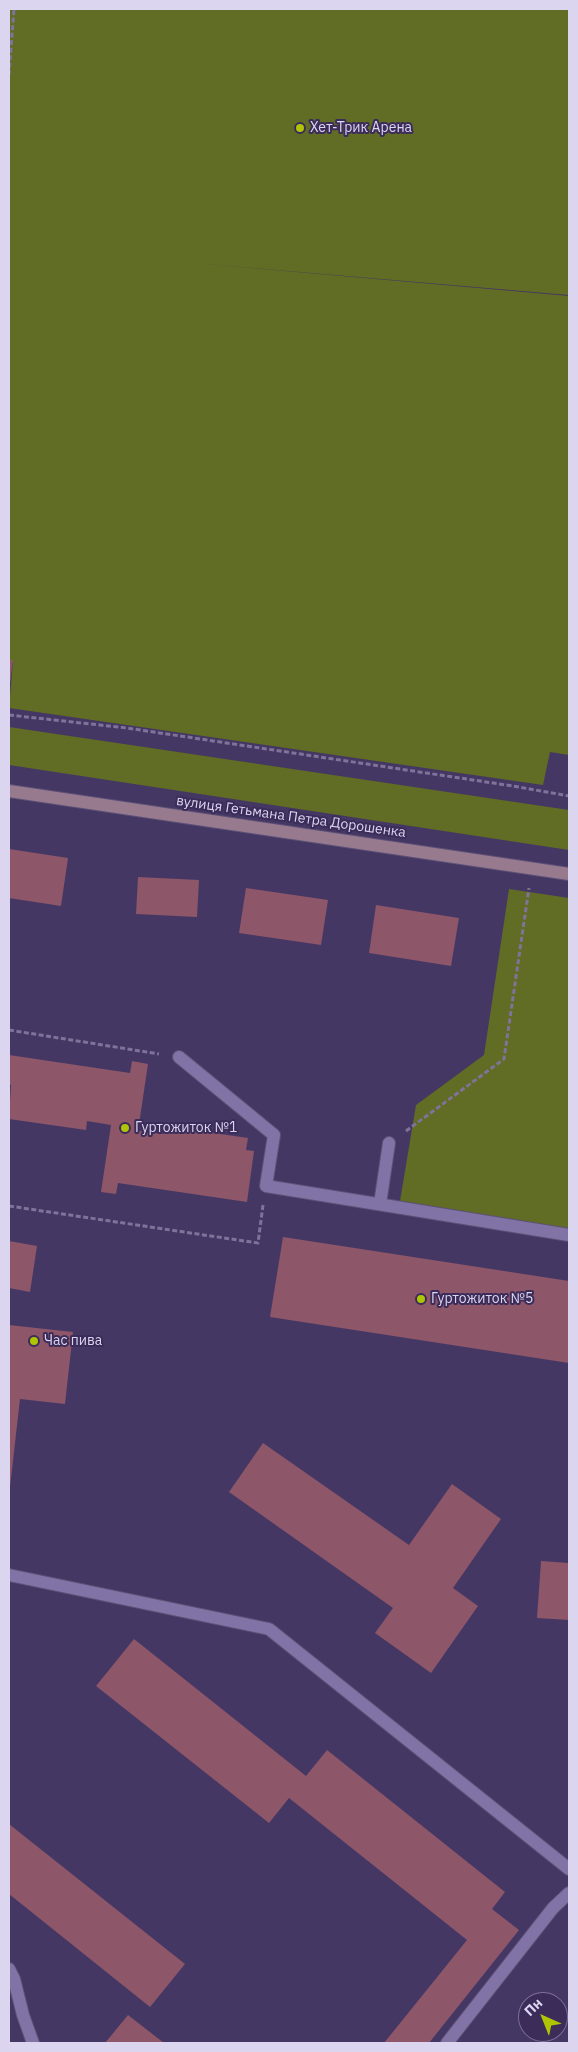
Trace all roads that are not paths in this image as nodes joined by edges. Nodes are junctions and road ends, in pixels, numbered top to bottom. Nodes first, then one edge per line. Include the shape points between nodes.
1 (9, 791) edge
2 (569, 874) edge
3 (179, 1057) road end
4 (389, 1143) road end
5 (380, 1204) junction
6 (569, 1234) edge
7 (9, 1575) edge
8 (569, 1869) edge
9 (569, 1892) edge
10 (9, 1969) edge
11 (33, 2043) edge
12 (447, 2043) edge

1 - 2 street, вулиця Гетьмана Петра Дорошенка
3 - 5 lane via 274,1134 266,1186
4 - 5 lane
5 - 6 lane
7 - 8 lane via 269,1629
9 - 12 lane
10 - 11 lane

